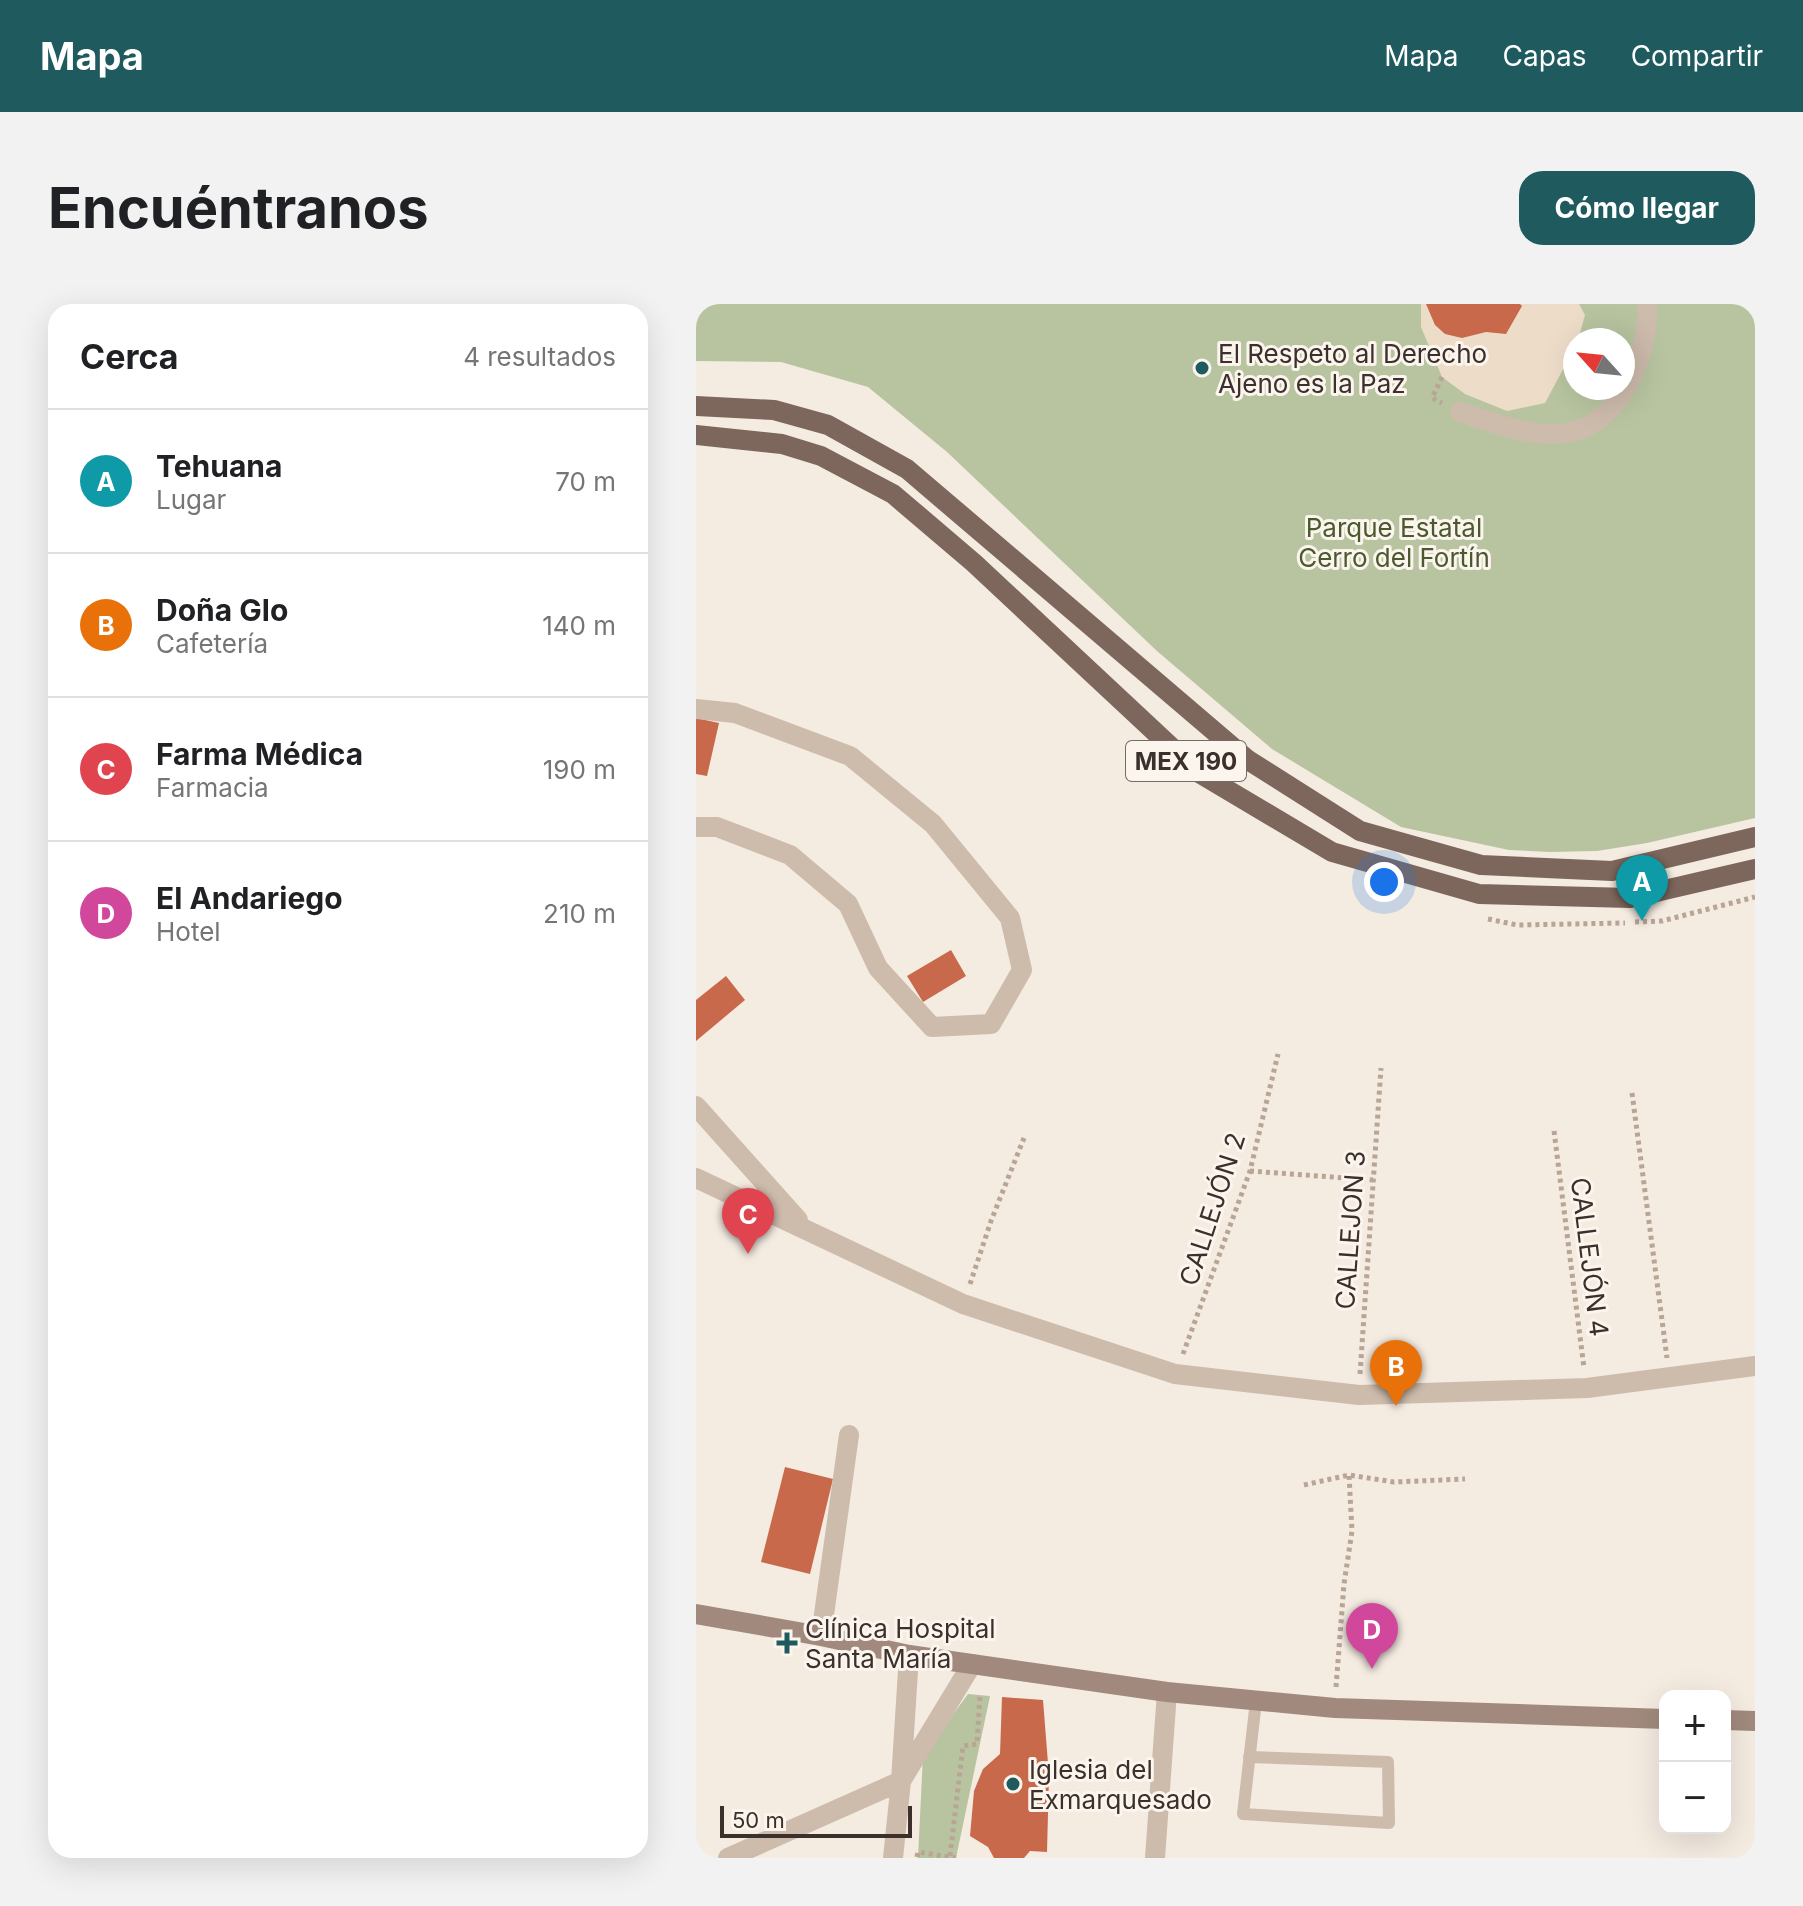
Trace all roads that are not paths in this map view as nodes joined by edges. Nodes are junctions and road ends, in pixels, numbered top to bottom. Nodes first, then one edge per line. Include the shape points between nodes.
1 (1647, 304) edge
2 (696, 406) edge
3 (1460, 412) dead end
4 (696, 435) edge
5 (696, 709) edge
6 (696, 827) edge
7 (1755, 837) edge
8 (1755, 869) edge
9 (696, 1106) edge
10 (696, 1178) edge
11 (803, 1226) junction
12 (1755, 1366) edge
13 (849, 1435) dead end
14 (696, 1614) edge
15 (821, 1636) junction
16 (909, 1655) junction
17 (972, 1664) junction
18 (1167, 1692) junction
19 (1256, 1701) junction
20 (1659, 1719) edge
21 (1731, 1720) edge
22 (1755, 1721) edge
23 (1249, 1757) junction
24 (901, 1781) junction
25 (728, 1858) edge
26 (893, 1858) edge
27 (1155, 1858) edge

1 - 3 street via 1641,353 1629,383 1613,406 1590,424 1555,433 1511,429
2 - 7 main road, MEX 190 via 774,410 828,425 907,469 1248,760 1360,831 1481,865 1612,871
4 - 8 main road, MEX 190 via 782,444 821,456 893,494 1199,773 1332,852 1479,894 1630,898
5 - 6 street via 735,713 850,756 933,824 1010,918 1022,970 991,1024 932,1027 878,968 848,904 802,865 790,855 717,827
9 - 11 street
10 - 11 street
11 - 12 street via 963,1304 1175,1374 1359,1395 1587,1388
13 - 15 street
14 - 15 main road
15 - 16 main road
16 - 17 main road
16 - 24 street
17 - 18 main road
17 - 24 street
18 - 19 main road
18 - 27 street
19 - 20 main road
19 - 23 lane
21 - 22 main road
23 - 23 lane via 1243,1814 1389,1823 1388,1762
24 - 25 street
24 - 26 street

